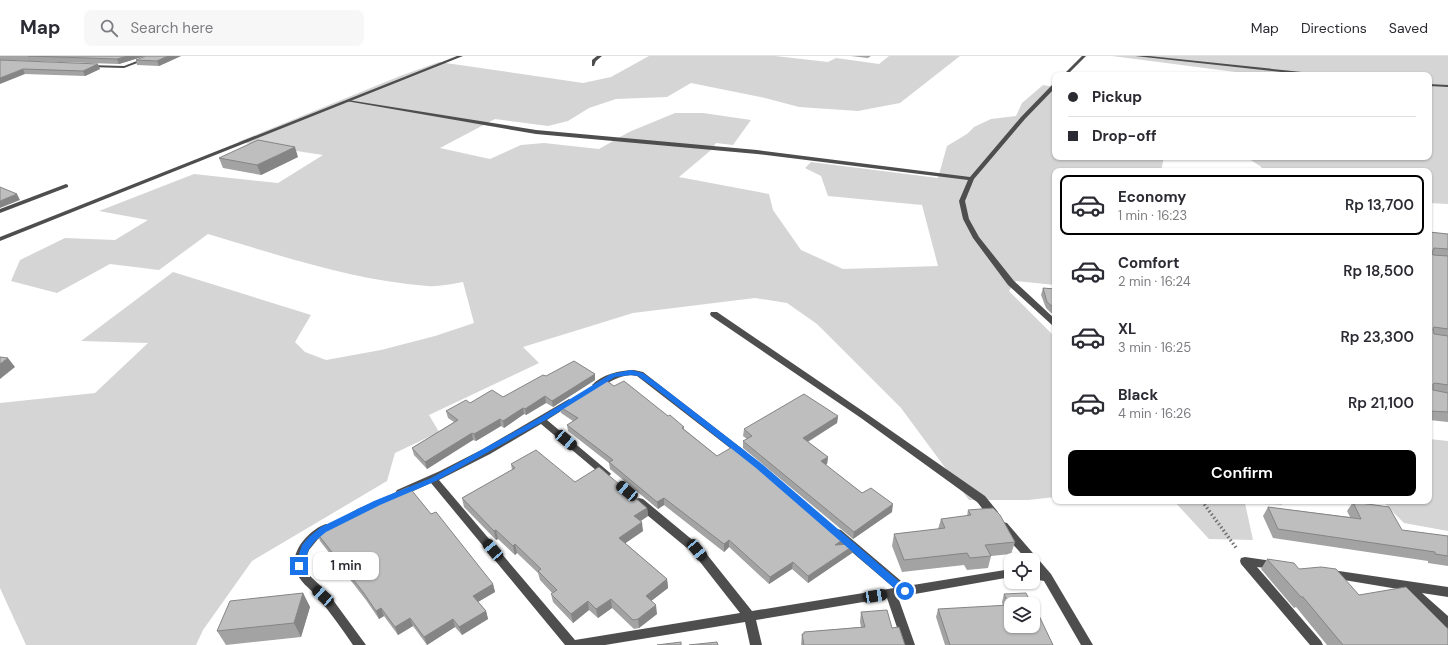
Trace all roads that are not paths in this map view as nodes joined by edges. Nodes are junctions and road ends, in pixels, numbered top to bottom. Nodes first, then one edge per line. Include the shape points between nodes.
1 (154, 56) edge
2 (461, 56) edge
3 (600, 56) edge
4 (1084, 56) edge
5 (1137, 56) edge
6 (593, 65) dead end
7 (86, 66) edge
8 (1068, 72) edge
9 (1292, 72) edge
10 (1432, 84) edge
11 (1448, 86) edge
12 (1052, 87) edge
13 (348, 101) junction
14 (971, 179) junction
15 (66, 186) dead end
16 (0, 211) edge
17 (0, 239) edge
18 (714, 314) dead end
19 (1052, 320) edge
20 (588, 390) edge
21 (575, 399) edge
22 (542, 420) junction
23 (747, 457) edge
24 (434, 480) junction
25 (615, 481) edge
26 (633, 496) edge
27 (391, 497) edge
28 (336, 523) edge
29 (832, 529) edge
30 (1027, 553) edge
31 (1284, 566) edge
32 (1040, 568) edge
33 (1322, 572) edge
34 (1004, 574) edge
35 (1040, 576) edge
36 (1047, 577) junction
37 (1406, 585) junction
38 (905, 591) junction
39 (1448, 592) edge
40 (891, 594) junction
41 (749, 615) junction
42 (1448, 623) edge
43 (604, 643) edge
44 (360, 645) edge
45 (574, 645) edge
46 (756, 645) edge
47 (909, 645) edge
48 (1087, 645) edge
49 (1317, 645) edge

1 - 7 street via 124,67
2 - 13 street
3 - 6 street via 594,60
4 - 8 street
5 - 9 street
10 - 11 street
12 - 14 street
13 - 14 street via 536,132 757,152
13 - 17 street
14 - 19 street via 962,201 966,219 976,238 1012,283
15 - 16 street
18 - 30 street via 980,499
20 - 23 street via 613,376 626,373 640,374
21 - 22 street
22 - 24 street
22 - 25 street
24 - 27 street
24 - 45 street
26 - 41 street via 697,550
28 - 44 street via 312,539 305,548 299,566 309,583 323,596
29 - 38 street
31 - 49 street via 1245,561
32 - 36 street
33 - 37 street
34 - 38 street
35 - 36 street
36 - 48 street
37 - 39 street
37 - 42 street
38 - 40 street
40 - 41 street
40 - 47 street
41 - 43 street
41 - 46 street
43 - 45 street

